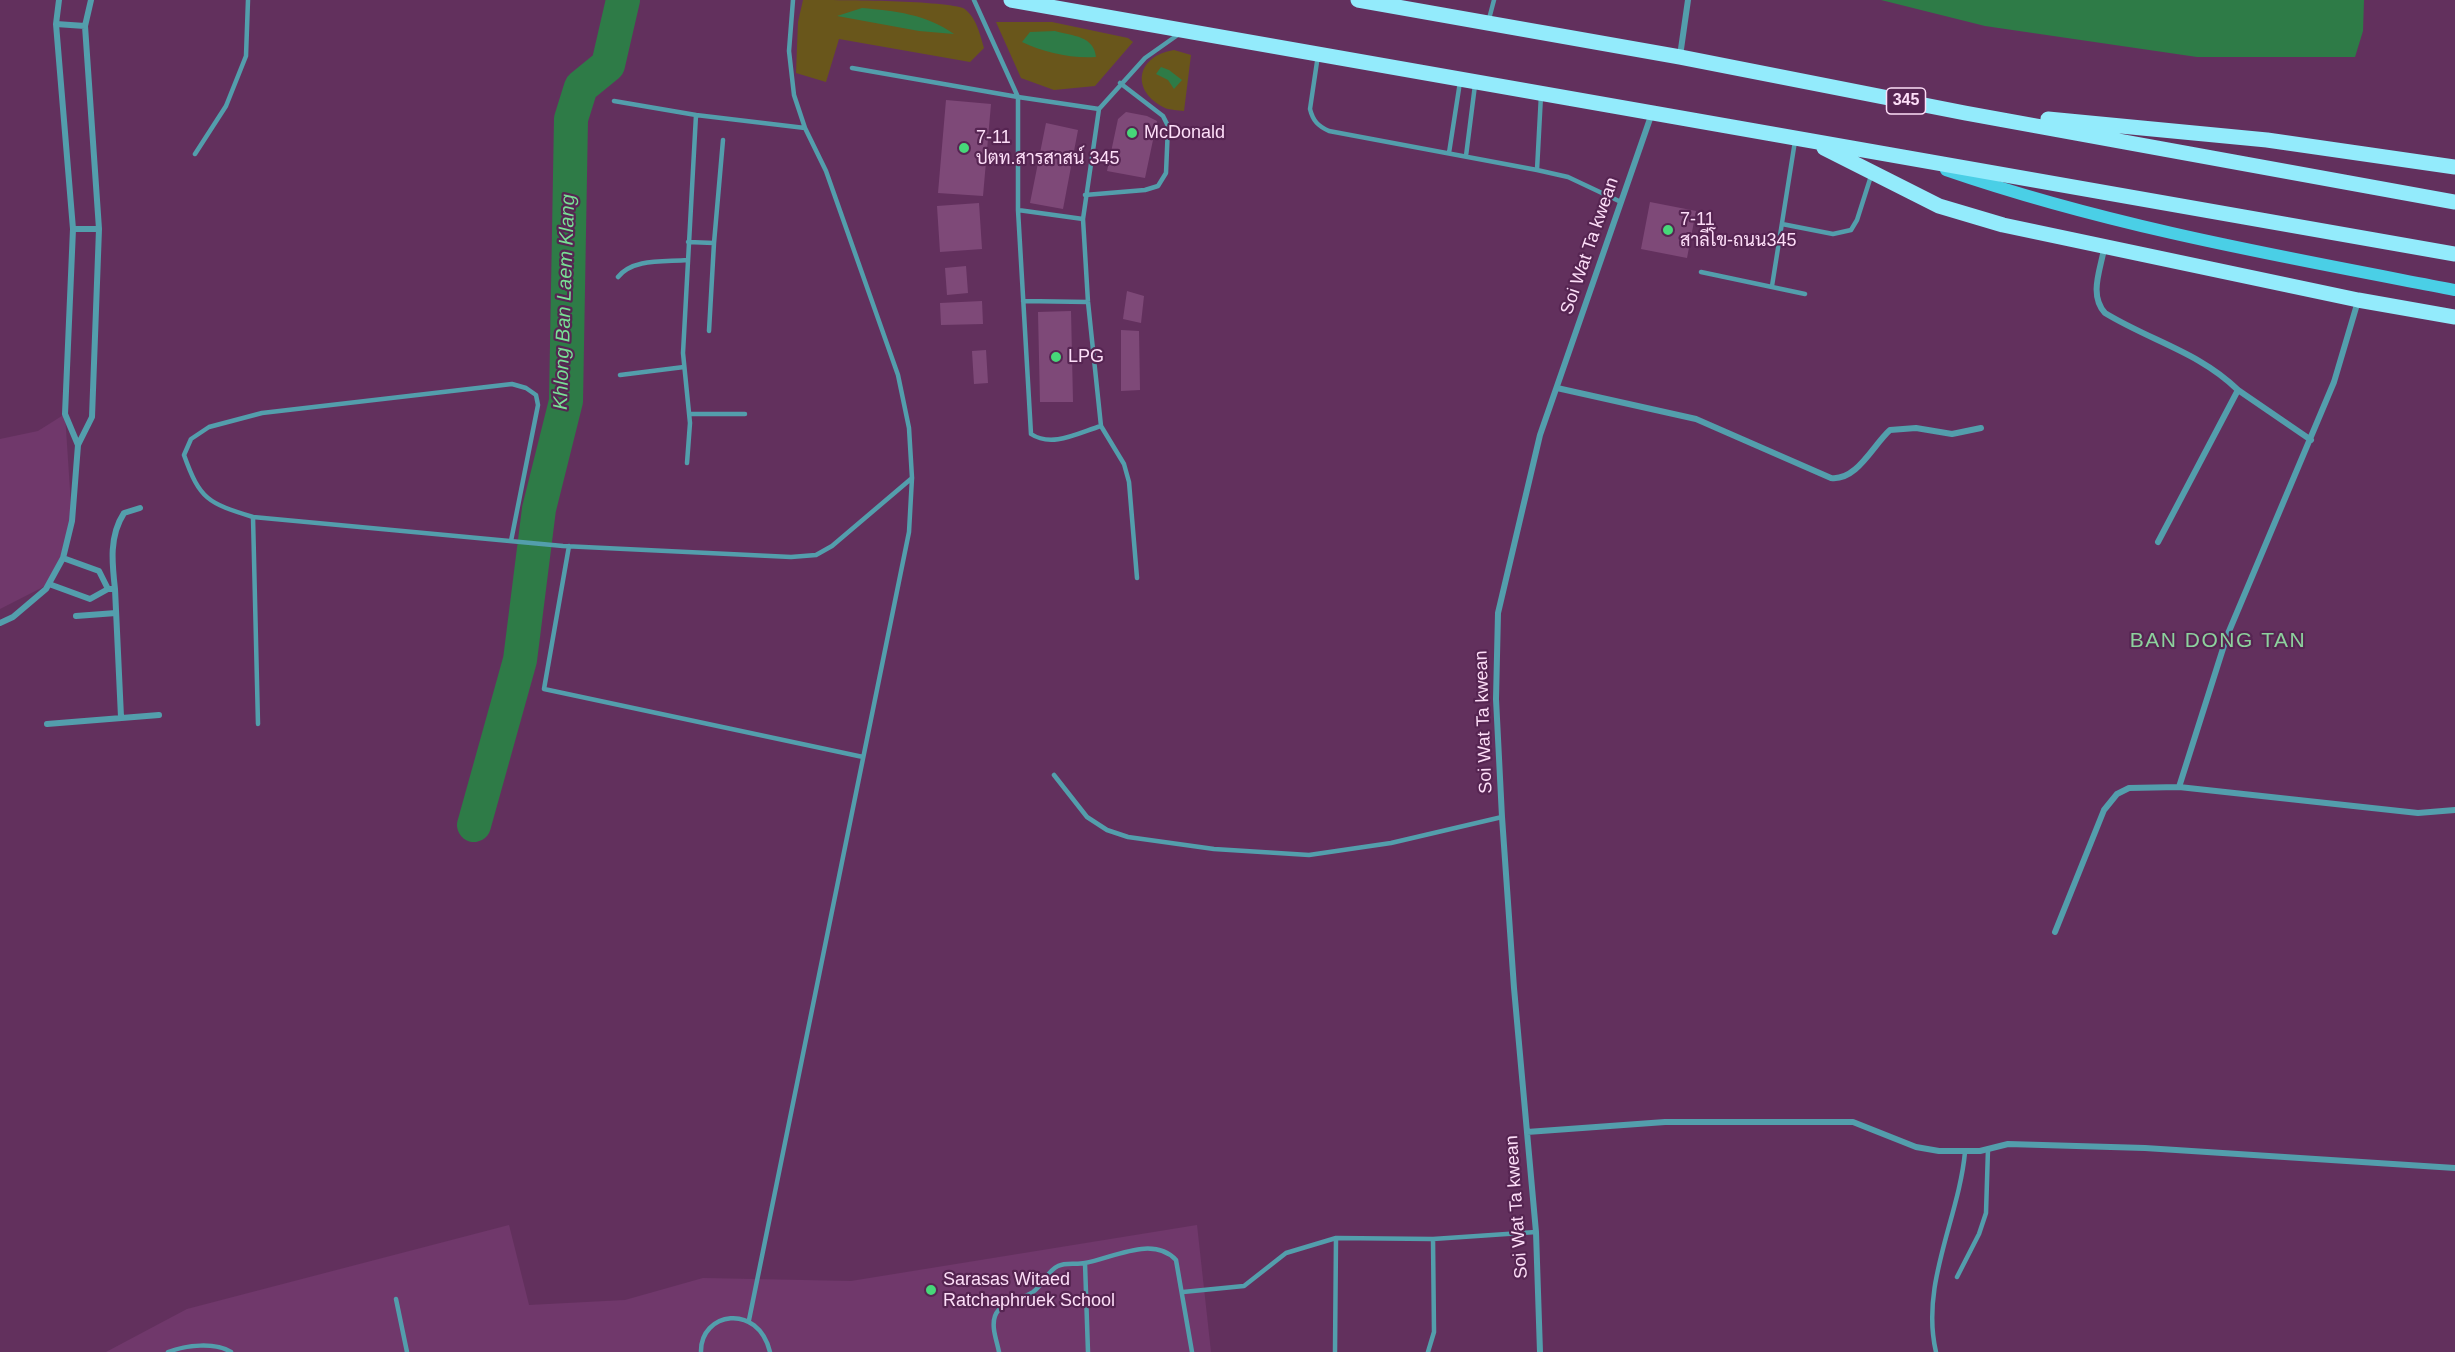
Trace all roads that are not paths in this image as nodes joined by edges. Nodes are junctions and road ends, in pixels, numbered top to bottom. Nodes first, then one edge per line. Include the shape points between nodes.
1 (59, 0) edge
2 (91, 0) edge
3 (248, 0) edge
4 (792, 0) edge
5 (975, 0) edge
6 (1011, 0) edge
7 (1358, 0) edge
8 (1494, 0) edge
9 (1688, 0) edge
10 (1488, 22) junction
11 (56, 24) junction
12 (85, 26) junction
13 (1184, 30) junction
14 (1318, 53) junction
15 (1680, 57) junction
16 (852, 68) dead end
17 (1468, 80) junction
18 (1120, 83) junction
19 (1541, 93) junction
20 (1018, 97) junction
21 (614, 101) dead end
22 (1099, 109) junction
23 (1652, 113) junction
24 (1965, 113) junction
25 (696, 115) junction
26 (805, 128) junction
27 (1796, 138) junction
28 (723, 140) dead end
29 (1812, 142) junction
30 (1449, 153) junction
31 (195, 154) dead end
32 (1466, 156) junction
33 (1921, 161) junction
34 (2455, 167) edge
35 (1537, 170) junction
36 (1872, 174) junction
37 (1086, 195) junction
38 (1621, 202) junction
39 (2455, 202) edge
40 (1018, 210) junction
41 (1083, 219) junction
42 (1782, 224) junction
43 (73, 229) junction
44 (99, 229) junction
45 (688, 242) junction
46 (714, 243) junction
47 (2104, 248) junction
48 (2455, 254) edge
49 (687, 260) junction
50 (1701, 272) dead end
51 (618, 278) dead end
52 (1772, 286) junction
53 (2455, 290) edge
54 (1805, 294) dead end
55 (2358, 300) junction
56 (1023, 301) junction
57 (1088, 302) junction
58 (2455, 317) edge
59 (709, 331) dead end
60 (684, 367) junction
61 (620, 375) dead end
62 (1557, 388) junction
63 (2238, 390) junction
64 (690, 414) junction
65 (745, 414) dead end
66 (1101, 426) junction
67 (1981, 428) dead end
68 (2312, 441) junction
69 (78, 445) junction
70 (687, 464) dead end
71 (912, 478) junction
72 (140, 508) dead end
73 (253, 517) junction
74 (511, 541) junction
75 (2158, 542) dead end
76 (570, 546) junction
77 (63, 558) junction
78 (1137, 578) dead end
79 (49, 584) junction
80 (111, 589) junction
81 (116, 613) junction
82 (76, 616) dead end
83 (0, 622) edge
84 (159, 715) dead end
85 (121, 717) junction
86 (47, 724) dead end
87 (258, 724) dead end
88 (862, 757) junction
89 (1053, 775) dead end
90 (2179, 787) junction
91 (2455, 810) edge
92 (1502, 816) junction
93 (2055, 932) dead end
94 (1527, 1131) junction
95 (1988, 1149) junction
96 (1965, 1152) junction
97 (2455, 1168) edge
98 (1536, 1232) junction
99 (1336, 1238) junction
100 (1433, 1239) junction
101 (1085, 1263) junction
102 (1957, 1277) dead end
103 (1183, 1292) junction
104 (396, 1299) dead end
105 (748, 1320) junction
106 (168, 1352) edge
107 (231, 1352) edge
108 (407, 1352) edge
109 (701, 1352) edge
110 (770, 1352) edge
111 (999, 1352) edge
112 (1088, 1352) edge
113 (1192, 1352) edge
114 (1335, 1352) edge
115 (1428, 1352) edge
116 (1540, 1352) edge
117 (1936, 1352) edge

1 - 11 street
2 - 12 street
3 - 31 lane via 246,56 226,106
4 - 26 lane via 789,51 794,95
5 - 20 lane
6 - 13 main road
7 - 10 main road, 345
8 - 10 lane
9 - 15 street
10 - 15 main road, 345
11 - 12 street
11 - 43 street
12 - 44 street
13 - 14 main road
13 - 18 lane via 1145,58
14 - 17 main road
14 - 30 lane via 1310,109 1319,126
15 - 24 main road, 345
16 - 20 lane
17 - 19 main road
17 - 30 lane
17 - 32 lane
18 - 22 lane
18 - 37 lane via 1163,116 1168,126 1166,173 1158,186 1145,190
19 - 23 main road
19 - 35 lane
20 - 22 lane
20 - 40 lane
21 - 25 lane
22 - 37 lane
23 - 27 main road
23 - 38 street, Soi Wat Ta kwean
24 - 34 main road via 2267,140
24 - 39 main road, 345
25 - 26 lane
25 - 45 lane
26 - 71 lane via 826,171 898,375 909,428
27 - 29 main road
27 - 42 lane
28 - 46 lane
29 - 33 main road
29 - 36 main road
30 - 32 lane
32 - 35 lane
33 - 48 main road
33 - 53 main road via 2025,197 2110,219
35 - 38 lane via 1568,177
36 - 42 lane via 1851,230 1833,234
36 - 47 main road via 1940,206
37 - 41 lane
38 - 62 street, Soi Wat Ta kwean
40 - 41 lane
40 - 56 lane
41 - 57 lane
42 - 52 lane
43 - 44 street
43 - 69 street via 65,414
44 - 69 street via 92,417
45 - 46 lane
45 - 49 lane
46 - 59 lane
47 - 55 main road
47 - 63 street via 2095,291 2097,305 2198,358
49 - 51 lane via 637,264
49 - 60 lane
50 - 52 lane
52 - 54 lane
55 - 58 main road
55 - 68 street
56 - 57 lane
56 - 66 lane via 1030,434 1052,441
57 - 66 lane
60 - 61 lane
60 - 64 lane
62 - 67 street via 1696,419 1840,479 1852,473 1890,430 1916,428 1952,434
62 - 92 street, Soi Wat Ta kwean via 1540,435 1498,613 1496,690
63 - 68 street
63 - 75 street
64 - 65 lane
64 - 70 lane
66 - 78 lane via 1124,464 1129,482
68 - 90 street via 2228,636
69 - 77 street via 72,520
71 - 76 lane via 816,555
71 - 88 lane via 909,532
72 - 80 street via 124,513 114,535
73 - 74 lane
73 - 74 lane via 202,496 192,477 184,455 191,439 209,427 262,413 512,384 536,395 538,405
73 - 87 lane
74 - 76 lane
76 - 88 lane via 544,689
77 - 79 street
77 - 80 street via 99,571
79 - 80 street via 90,599
79 - 83 street via 13,617
80 - 81 street
81 - 82 street
81 - 85 street
84 - 85 street
85 - 86 street
88 - 105 lane
89 - 92 lane via 1087,818 1107,830 1128,837 1214,849 1309,855 1391,843
90 - 91 street via 2418,813
90 - 93 street via 2129,788 2117,794 2103,810
92 - 94 street, Soi Wat Ta kwean
94 - 96 street via 1665,1122 1853,1122 1916,1147
94 - 98 street, Soi Wat Ta kwean
95 - 96 street
95 - 97 street via 2008,1144 2145,1148
95 - 102 lane via 1986,1213
96 - 117 lane via 1959,1194 1937,1273 1933,1336
98 - 100 lane
98 - 116 street, Soi Wat Ta kwean
99 - 100 lane
99 - 103 lane via 1287,1253 1244,1286
99 - 114 lane
100 - 115 lane via 1434,1332
101 - 103 lane via 1127,1251 1157,1249 1170,1253 1176,1260
101 - 111 lane via 1058,1266 1032,1293 1002,1306 994,1324
101 - 112 lane
103 - 113 lane
104 - 108 lane
105 - 109 lane via 729,1318 711,1327
105 - 110 lane via 764,1333
106 - 107 lane via 204,1346

